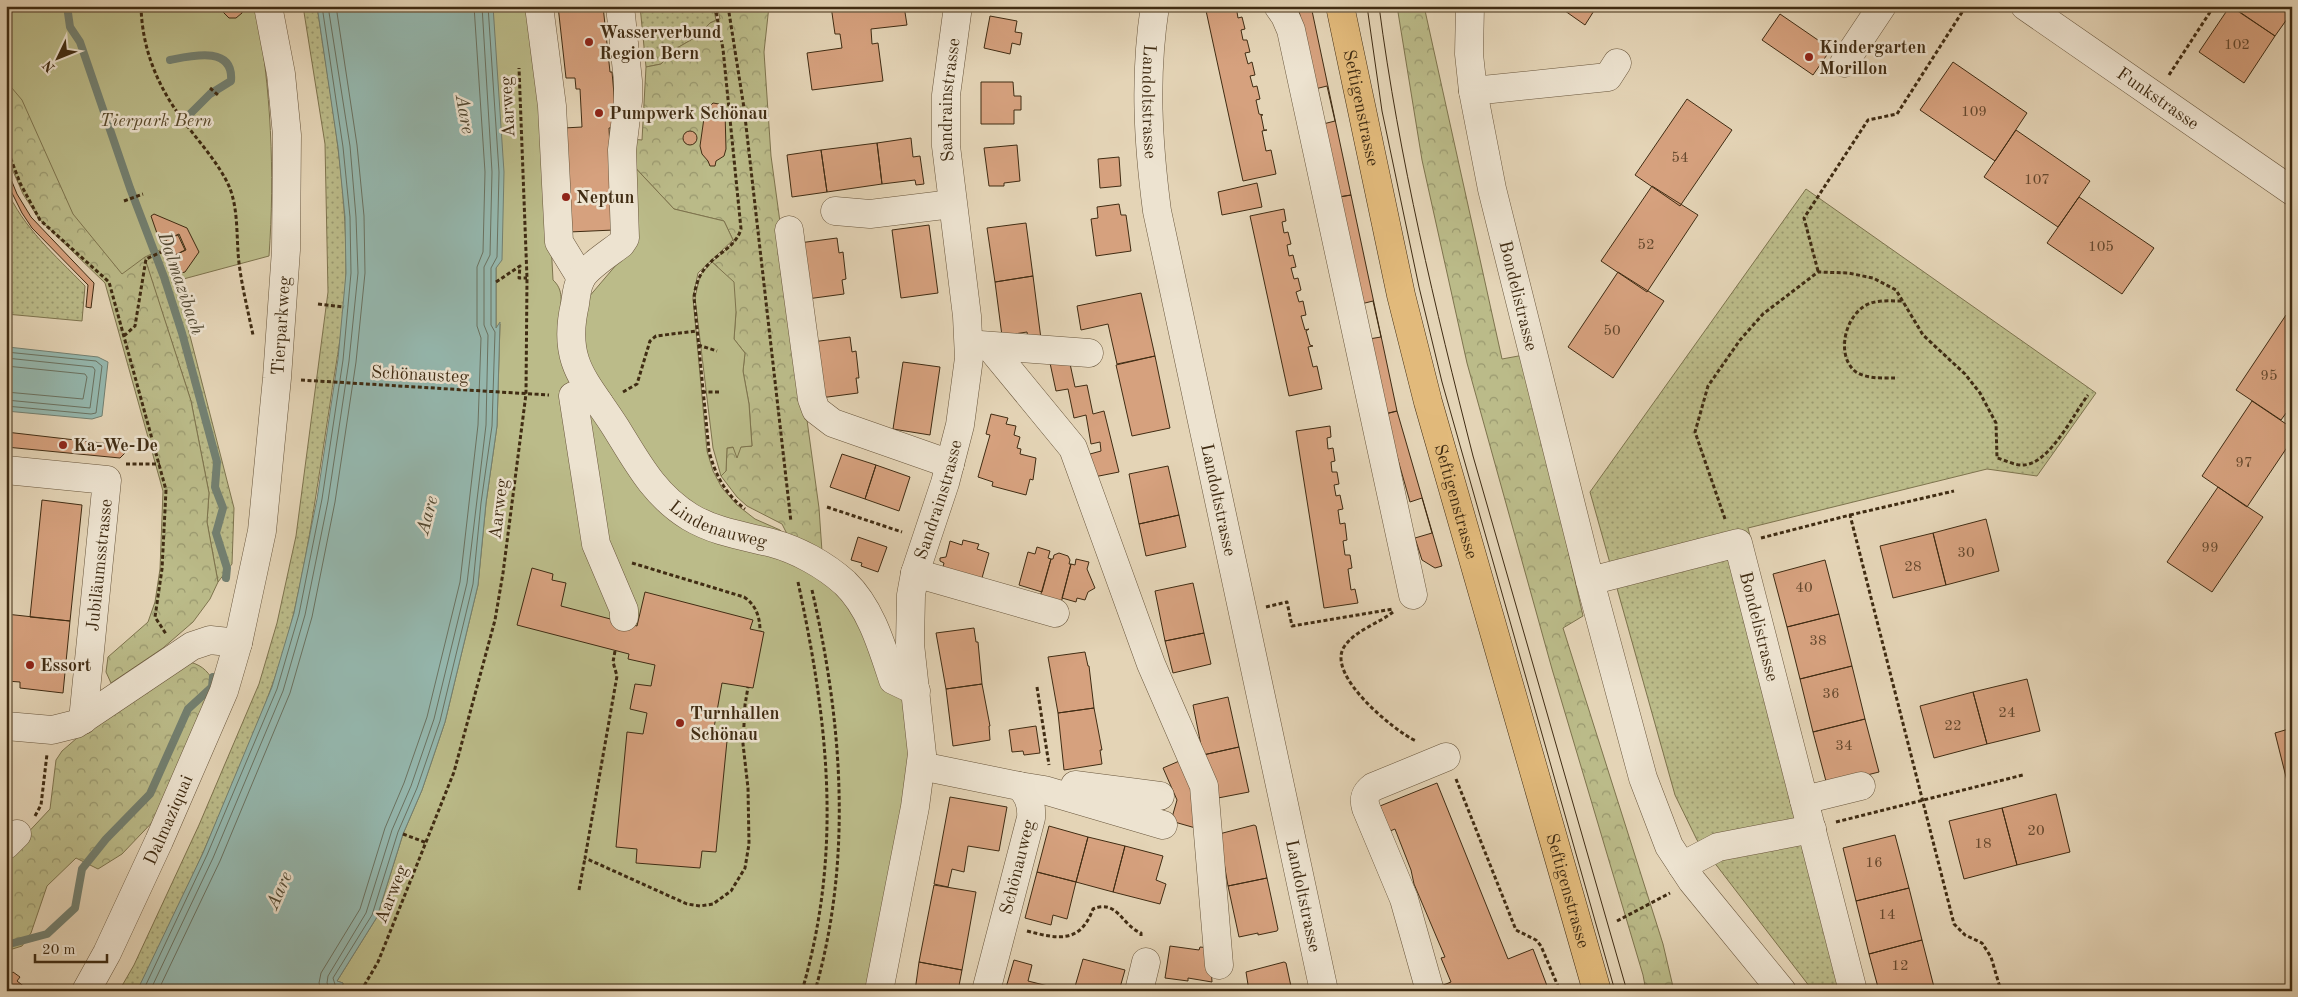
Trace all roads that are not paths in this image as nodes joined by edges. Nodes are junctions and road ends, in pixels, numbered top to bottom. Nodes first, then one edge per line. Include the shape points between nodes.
1 (268, 6) edge
2 (540, 6) edge
3 (620, 6) edge
4 (958, 6) edge
5 (1155, 6) edge
6 (1278, 6) edge
7 (1340, 6) edge
8 (1470, 6) edge
9 (1882, 6) edge
10 (2026, 6) edge
11 (1617, 63) dead end
12 (1844, 63) dead end
13 (1473, 91) junction
14 (2292, 191) edge
15 (952, 204) junction
16 (834, 211) dead end
17 (789, 230) dead end
18 (581, 278) junction
19 (979, 345) junction
20 (1089, 353) dead end
21 (599, 403) junction
22 (950, 464) junction
23 (6, 470) edge
24 (915, 573) junction
25 (1590, 581) junction
26 (1404, 602) road end
27 (1055, 612) dead end
28 (624, 617) dead end
29 (238, 642) junction
30 (916, 691) junction
31 (83, 720) junction
32 (6, 726) edge
33 (1446, 757) dead end
34 (921, 766) junction
35 (1031, 784) junction
36 (1861, 786) dead end
37 (1160, 796) dead end
38 (1804, 800) junction
39 (1163, 825) dead end
40 (1812, 829) junction
41 (1679, 878) junction
42 (1144, 954) road end
43 (1219, 965) dead end
44 (86, 991) edge
45 (879, 991) edge
46 (986, 991) edge
47 (1139, 991) edge
48 (1324, 991) edge
49 (1430, 991) edge
50 (1597, 991) edge
51 (1782, 991) edge
52 (1853, 991) edge

1 - 29 street, Tierparkweg via 281,74 287,136 286,250 262,531
2 - 18 street via 552,106 558,242
3 - 18 street via 628,80 622,150 625,238
4 - 15 street, Sandrainstrasse via 946,95 946,146
5 - 48 street, Landoltstrasse via 1150,36 1147,113 1157,212
6 - 26 street via 1291,30
7 - 50 main road, Seftigenstrasse via 1401,295 1428,402
8 - 13 street, Bondelistrasse via 1469,54
9 - 12 street
10 - 14 street, Funkstrasse
11 - 13 street via 1608,77
13 - 25 street, Bondelistrasse via 1492,189
15 - 16 street via 870,214
15 - 19 street, Sandrainstrasse
17 - 22 street via 816,410 833,423
18 - 21 street, Lindenauweg via 572,313 570,344 576,367
19 - 20 street
19 - 22 street, Sandrainstrasse via 969,358 960,425
19 - 43 street via 1073,448 1151,664 1204,786
21 - 28 street via 573,396 596,544 623,607
21 - 30 street, Lindenauweg via 647,478 674,506 709,526 797,552 831,572 854,593 872,622 893,680
22 - 24 street, Sandrainstrasse
23 - 31 street, Jubiläumsstrasse via 114,473
24 - 27 street
24 - 30 street, Sandrainstrasse via 909,623
25 - 38 street, Bondelistrasse via 1738,543
25 - 41 street, Bondelistrasse via 1643,778
29 - 31 street via 210,640 192,646
29 - 44 street, Dalmaziquai via 224,691 163,832
30 - 34 street, Sandrainstrasse via 921,725
31 - 32 street via 52,730
33 - 49 street via 1373,787 1364,799 1404,899
34 - 35 street
34 - 45 street, Sandrainstrasse
35 - 37 street
35 - 39 street
35 - 46 street, Schönauweg via 1028,796 1031,818
36 - 38 street
38 - 40 street, Bondelistrasse
40 - 41 street via 1718,847
40 - 52 street, Bondelistrasse
41 - 51 street, Bondelistrasse
42 - 47 street

